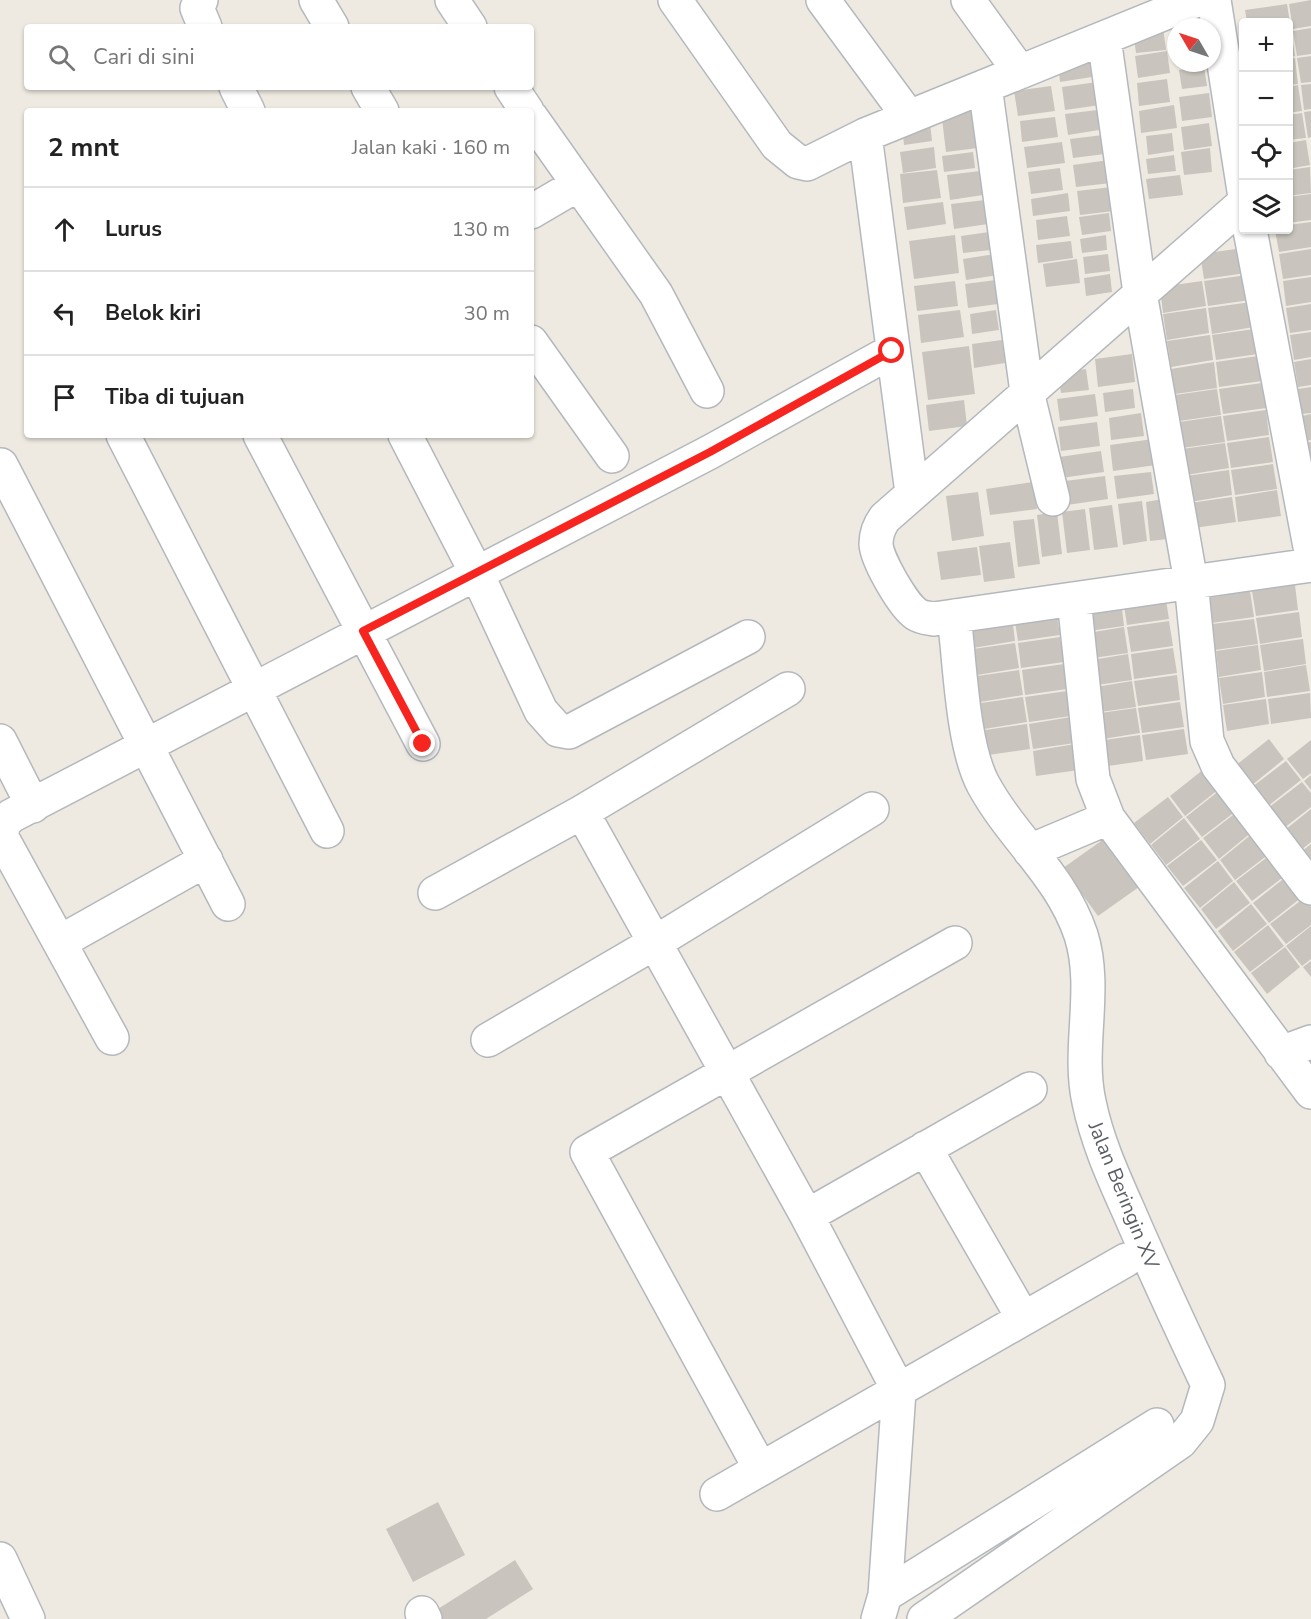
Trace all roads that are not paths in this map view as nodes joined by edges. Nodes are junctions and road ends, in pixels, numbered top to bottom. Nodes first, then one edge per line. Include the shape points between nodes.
1 (201, 0) edge
2 (316, 0) edge
3 (452, 0) edge
4 (675, 0) edge
5 (823, 0) edge
6 (968, 0) edge
7 (1197, 0) edge
8 (1214, 0) edge
9 (204, 24) edge
10 (330, 24) edge
11 (468, 24) edge
12 (1104, 38) junction
13 (1020, 72) junction
14 (985, 86) junction
15 (238, 90) edge
16 (370, 90) edge
17 (513, 90) edge
18 (246, 108) edge
19 (380, 108) edge
20 (525, 108) edge
21 (909, 117) junction
22 (534, 121) edge
23 (866, 135) junction
24 (1242, 180) edge
25 (577, 185) junction
26 (1239, 207) edge
27 (534, 210) edge
28 (1251, 234) edge
29 (1140, 293) junction
30 (534, 346) edge
31 (892, 351) junction
32 (707, 391) dead end
33 (1027, 392) junction
34 (125, 438) edge
35 (262, 438) edge
36 (407, 438) edge
37 (612, 456) dead end
38 (1, 465) edge
39 (912, 493) junction
40 (1053, 499) dead end
41 (1311, 552) edge
42 (1311, 565) edge
43 (477, 574) junction
44 (1191, 582) junction
45 (1074, 599) junction
46 (954, 615) junction
47 (363, 631) junction
48 (748, 637) dead end
49 (254, 689) junction
50 (788, 689) dead end
51 (0, 741) edge
52 (423, 744) dead end
53 (146, 746) junction
54 (33, 806) junction
55 (872, 808) dead end
56 (582, 812) junction
57 (1108, 818) junction
58 (327, 831) dead end
59 (1030, 852) junction
60 (206, 860) junction
61 (1311, 888) edge
62 (435, 893) dead end
63 (228, 904) dead end
64 (60, 942) junction
65 (656, 942) junction
66 (955, 943) dead end
67 (112, 1038) dead end
68 (488, 1040) dead end
69 (1311, 1042) edge
70 (1281, 1053) junction
71 (728, 1073) junction
72 (1030, 1089) dead end
73 (1311, 1092) edge
74 (925, 1148) junction
75 (807, 1216) junction
76 (1126, 1260) dead end
77 (1023, 1318) junction
78 (899, 1392) junction
79 (1157, 1425) dead end
80 (760, 1468) junction
81 (717, 1494) dead end
82 (0, 1559) edge
83 (881, 1607) edge
84 (28, 1619) edge
85 (924, 1619) edge

1 - 9 street via 196,8
2 - 10 street
3 - 11 street
4 - 23 street via 777,145 792,158 802,164 811,163
5 - 21 street
6 - 13 street
7 - 12 street
8 - 24 street
12 - 13 street
12 - 29 street
13 - 14 street
14 - 21 street
14 - 33 street
15 - 18 street
16 - 19 street
17 - 20 street
21 - 23 street
22 - 25 street
23 - 31 street
25 - 27 street
25 - 32 street via 656,294
26 - 29 street
28 - 41 street
29 - 33 street
29 - 44 street
30 - 37 street
31 - 39 street
31 - 43 street
33 - 39 street
33 - 40 street
34 - 49 street
35 - 47 street
36 - 43 street
38 - 53 street
39 - 46 street via 879,525 878,555 916,614 934,619
42 - 44 street
43 - 47 street
43 - 48 street via 541,711 552,726 563,732 570,732
44 - 45 street
44 - 61 street via 1211,753
45 - 46 street
45 - 57 street via 1093,779
46 - 59 street, Jalan Beringin XV via 971,750 982,782
47 - 49 street
47 - 52 street
49 - 53 street
49 - 58 street
50 - 56 street
51 - 54 street
53 - 54 street
53 - 60 street
54 - 64 street via 4,823 1,836
55 - 65 street
56 - 62 street
56 - 65 street
57 - 59 street
57 - 70 street
59 - 85 street, Jalan Beringin XV via 1062,891 1086,957 1088,1100 1101,1147 1209,1385 1197,1420 1180,1442
60 - 63 street
60 - 64 street
64 - 67 street
65 - 68 street
65 - 71 street
66 - 71 street
69 - 70 street
70 - 73 street
71 - 75 street
71 - 80 street via 587,1154
72 - 74 street
74 - 75 street
74 - 77 street
75 - 78 street
76 - 77 street
77 - 78 street
78 - 80 street
78 - 83 street
79 - 83 street
80 - 81 street
82 - 84 street

